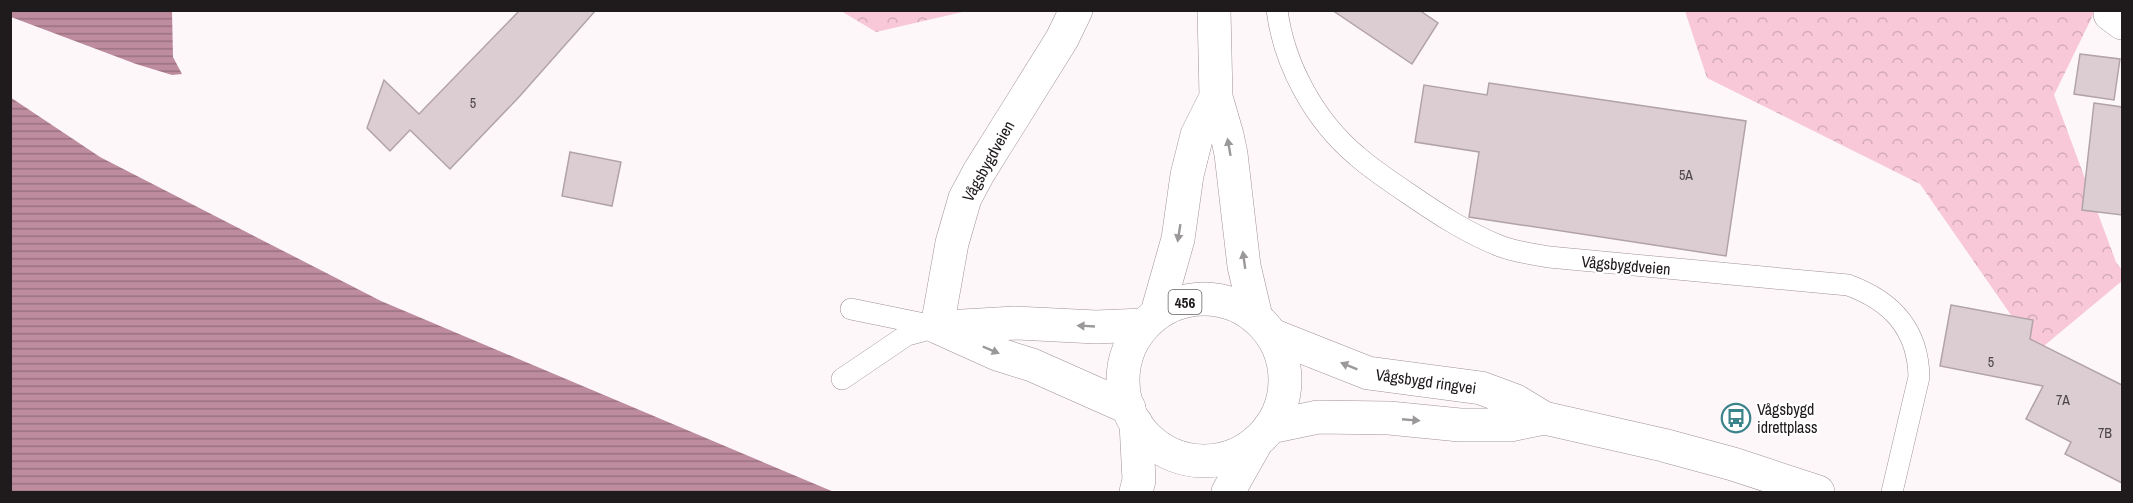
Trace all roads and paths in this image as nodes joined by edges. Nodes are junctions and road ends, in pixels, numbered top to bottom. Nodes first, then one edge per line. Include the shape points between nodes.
1 (1076, 10) edge
2 (1214, 10) edge
3 (1277, 10) edge
4 (1216, 97) junction
5 (851, 309) dead end
6 (1151, 319) junction
7 (1264, 326) junction
8 (937, 327) junction
9 (842, 379) dead end
10 (1132, 416) junction
11 (1544, 418) junction
12 (1264, 434) junction
13 (1136, 492) edge
14 (1228, 492) edge
15 (1818, 492) edge
16 (1892, 492) edge

1 - 8 street, Vågsbygdveien via 965,198 952,243
2 - 4 street, 456
3 - 16 lane, Vågsbygdveien via 1295,73 1330,129 1369,166 1458,227 1502,247 1549,257 1848,285 1880,300 1908,331 1919,377
4 -> 6 street, 456 via 1197,135 1178,239
7 -> 4 street, 456 via 1244,266 1227,135
5 - 8 lane
6 - 7 street, 456 via 1173,305 1194,299 1217,299 1237,306
6 -> 8 street via 1096,327 1015,323
6 - 10 street, 456 via 1133,340 1126,357 1125,393
11 -> 7 street, Vågsbygd ringvei via 1516,401 1481,388 1368,373
7 - 12 street, 456 via 1282,358 1285,375 1279,411
8 - 9 lane via 907,335
8 -> 10 street via 1032,365
10 - 12 street via 1149,438 1184,458 1224,458 1242,452
10 - 13 street, 456 via 1139,480
12 -> 11 street, Vågsbygd ringvei via 1318,417 1510,425
11 - 15 street, Vågsbygd ringvei via 1733,464
12 - 14 street, 456

